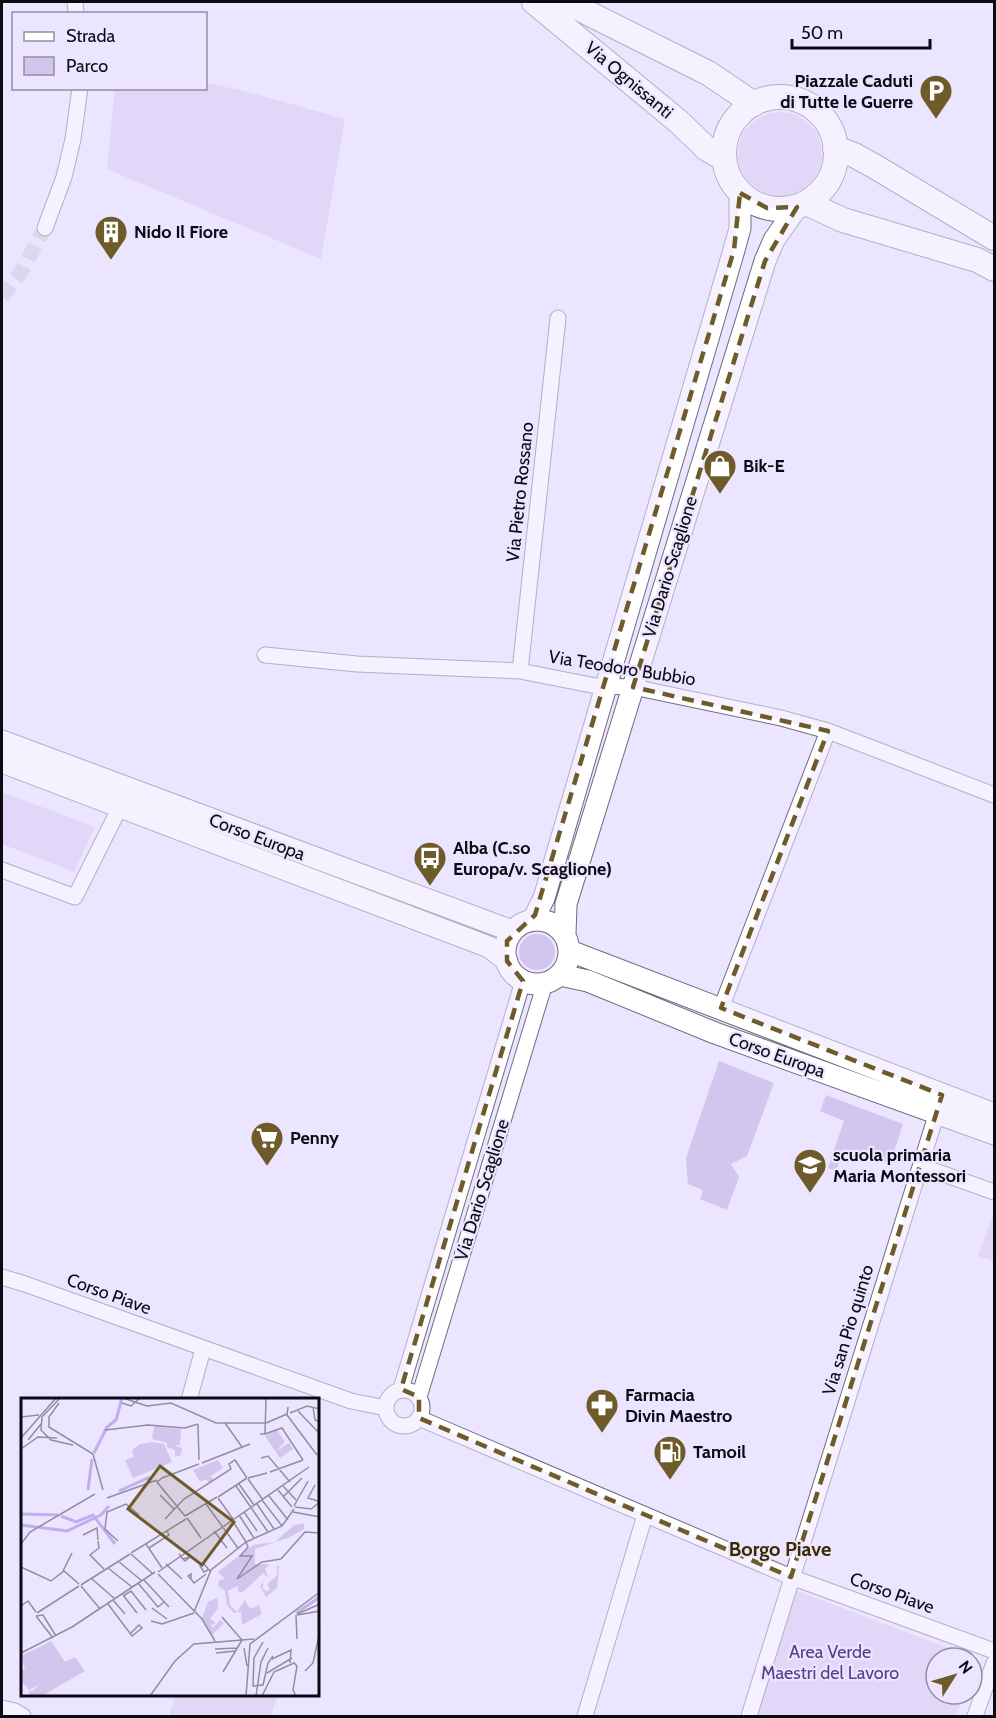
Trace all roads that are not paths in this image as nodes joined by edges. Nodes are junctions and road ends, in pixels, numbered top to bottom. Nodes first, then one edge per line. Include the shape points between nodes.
1 (534, 2) edge
2 (566, 2) edge
3 (80, 90) edge
4 (754, 104) junction
5 (835, 148) junction
6 (724, 159) junction
7 (740, 193) junction
8 (802, 205) junction
9 (45, 228) tunnel mouth
10 (994, 238) edge
11 (994, 269) edge
12 (558, 318) dead end
13 (265, 655) dead end
14 (520, 671) junction
15 (607, 686) junction
16 (633, 687) junction
17 (828, 731) junction
18 (2, 741) edge
19 (2, 762) edge
20 (994, 795) edge
21 (115, 817) dead end
22 (2, 870) edge
23 (521, 926) junction
24 (567, 943) junction
25 (507, 961) junction
26 (552, 979) junction
27 (523, 981) junction
28 (721, 1008) junction
29 (939, 1104) junction
30 (994, 1114) edge
31 (994, 1134) edge
32 (921, 1166) junction
33 (994, 1192) edge
34 (2, 1277) edge
35 (202, 1349) junction
36 (401, 1389) junction
37 (418, 1397) junction
38 (190, 1398) edge
39 (386, 1408) junction
40 (419, 1418) junction
41 (645, 1515) junction
42 (791, 1577) junction
43 (994, 1651) edge
44 (994, 1663) edge
45 (2, 1708) edge
46 (24, 1716) edge
47 (585, 1716) edge
48 (748, 1716) edge
49 (975, 1716) edge

1 - 6 main road, Via Ognissanti via 707,149
2 - 4 main road, Via Ognissanti via 708,73
3 - 9 street via 69,158
4 - 5 main road via 780,97 806,104 818,111
4 - 6 main road via 731,127
5 - 8 main road via 829,180
5 - 10 main road via 854,154
6 - 7 main road via 729,177
7 - 8 main road via 766,208 782,210
7 - 15 main road, Via Dario Scaglione via 740,228
8 - 11 main road via 977,260
8 - 16 main road, Via Dario Scaglione via 774,240 765,261
12 - 14 street, Via Pietro Rossano
13 - 14 street, Via Teodoro Bubbio via 357,664
14 - 15 street, Via Teodoro Bubbio
15 - 16 street, Via Teodoro Bubbio
15 - 23 main road, Via Dario Scaglione via 544,898 535,915
16 - 17 street, Via Teodoro Bubbio
16 - 24 main road, Via Dario Scaglione via 566,904
17 - 20 street, Via Teodoro Bubbio
17 - 28 street
18 - 23 main road, Corso Europa
19 - 25 main road, Corso Europa via 479,943
21 - 22 street via 75,897
23 - 24 main road via 540,920 549,922
23 - 25 main road via 507,941
24 - 26 main road via 566,968
24 - 28 main road, Corso Europa
25 - 27 main road
26 - 27 main road via 534,984
26 - 29 main road, Corso Europa via 588,981 715,1033
26 - 37 street, Via Dario Scaglione
27 - 36 street, Via Dario Scaglione
28 - 29 main road, Corso Europa
29 - 30 main road, Corso Europa
29 - 31 main road, Corso Europa
29 - 32 street, Via san Pio quinto
32 - 33 street
32 - 42 street, Via san Pio quinto
34 - 35 street, Corso Piave
35 - 38 street
35 - 39 street, Corso Piave via 351,1401
36 - 37 street
36 - 39 street via 388,1398
37 - 40 street via 422,1408
39 - 40 street, Corso Piave via 389,1419 398,1425 410,1425
40 - 41 street, Corso Piave
41 - 42 street, Corso Piave
41 - 47 street
42 - 43 street, Corso Piave
42 - 48 street, Via san Pio quinto
44 - 49 street
45 - 46 street

